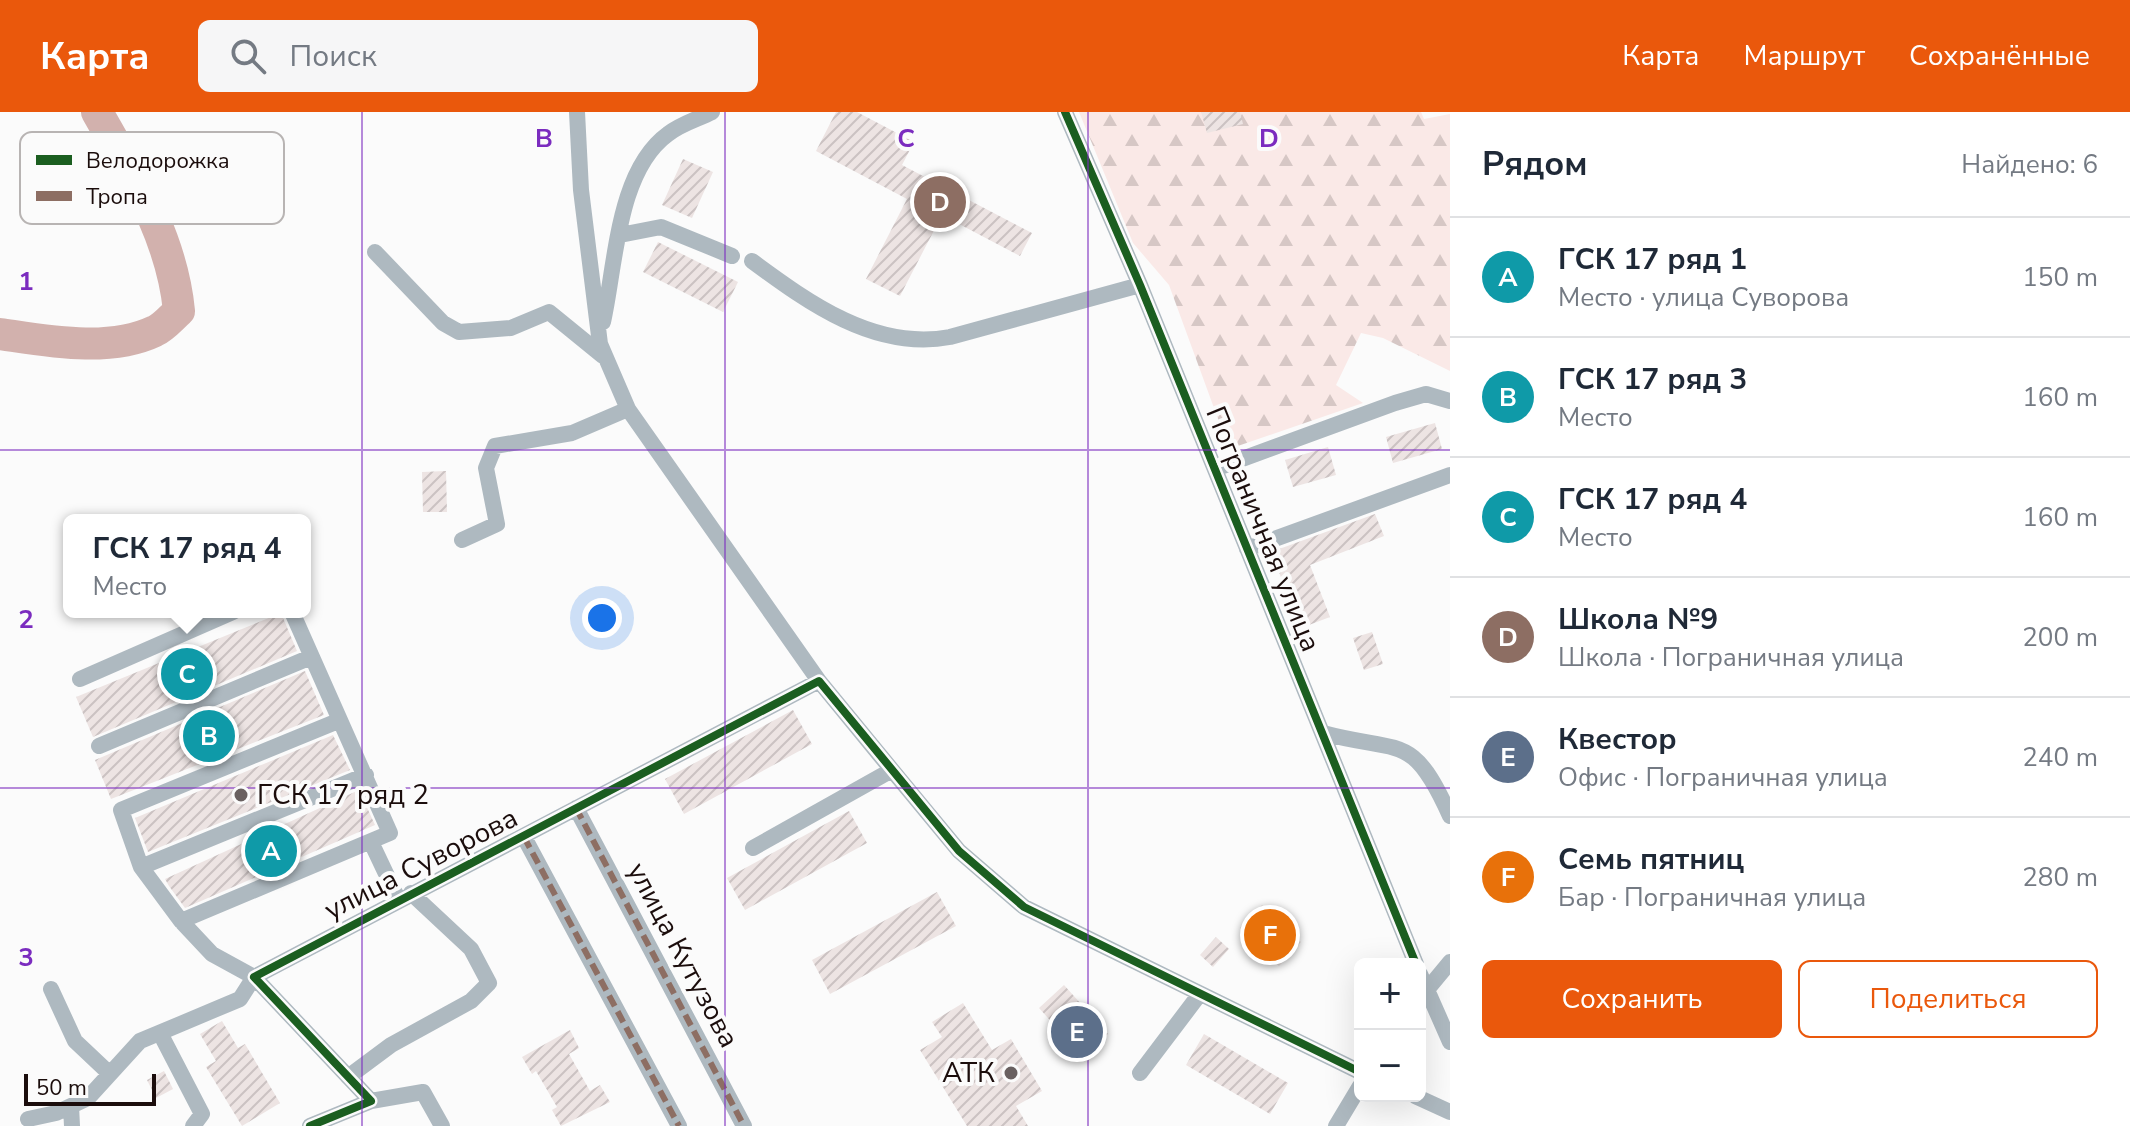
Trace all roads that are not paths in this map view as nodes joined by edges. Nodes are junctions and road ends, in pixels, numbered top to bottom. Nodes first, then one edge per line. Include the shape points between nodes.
1 (577, 112) edge
2 (712, 112) edge
3 (1065, 112) edge
4 (620, 235) junction
5 (375, 252) dead end
6 (732, 256) dead end
7 (752, 261) dead end
8 (1140, 285) junction
9 (600, 337) junction
10 (603, 356) junction
11 (1450, 401) edge
12 (628, 409) junction
13 (1215, 469) junction
14 (1450, 475) edge
15 (462, 540) dead end
16 (1247, 549) junction
17 (219, 618) edge
18 (295, 618) edge
19 (311, 657) junction
20 (80, 679) dead end
21 (819, 681) junction
22 (338, 721) junction
23 (1323, 733) junction
24 (99, 746) dead end
25 (892, 770) junction
26 (366, 775) junction
27 (576, 808) junction
28 (1450, 816) edge
29 (524, 837) junction
30 (371, 842) junction
31 (753, 848) dead end
32 (141, 867) junction
33 (405, 896) junction
34 (181, 921) junction
35 (1414, 958) edge
36 (1450, 962) edge
37 (254, 977) junction
38 (51, 989) dead end
39 (1426, 991) joint
40 (1199, 995) junction
41 (160, 1033) junction
42 (1450, 1042) edge
43 (1354, 1069) edge
44 (1140, 1073) dead end
45 (110, 1074) junction
46 (348, 1077) junction
47 (1354, 1096) edge
48 (371, 1101) junction
49 (1426, 1101) edge
50 (71, 1106) junction
51 (1450, 1112) edge
52 (28, 1119) dead end
53 (72, 1126) edge
54 (193, 1126) edge
55 (310, 1126) edge
56 (442, 1126) edge
57 (679, 1126) edge
58 (744, 1126) edge
59 (1336, 1126) edge

1 - 9 street
2 - 4 street via 667,134 637,167
3 - 8 street, Пограничная улица
4 - 6 street via 661,227
4 - 9 street
5 - 10 street via 443,323 459,332 511,328 549,312
7 - 8 street via 836,316 919,341
8 - 13 street, Пограничная улица
9 - 10 street
10 - 12 street
11 - 13 street via 1426,394
12 - 15 street via 572,433 495,446 486,468 497,524
12 - 21 street
13 - 16 street, Пограничная улица
14 - 16 street
16 - 23 street, Пограничная улица
17 - 20 street
18 - 19 street
19 - 22 street
19 - 24 street
21 - 25 street
21 - 27 street, улица Суворова
22 - 26 street
22 - 32 street via 121,810
23 - 28 street via 1408,751 1432,776
23 - 35 street, Пограничная улица
25 - 31 street
25 - 40 street via 959,851 1024,907
26 - 30 street via 390,833
26 - 32 street
27 - 29 street, улица Суворова
27 - 58 street, улица Кутузова
29 - 33 street, улица Суворова
29 - 57 street
30 - 33 street
30 - 34 street
32 - 34 street
33 - 37 street, улица Суворова
33 - 46 street via 471,949 489,983 471,1001 391,1045
34 - 37 street via 212,954
36 - 39 street
37 - 41 street, улица Суворова via 240,999
37 - 46 street
38 - 45 street via 75,1041
39 - 42 street
40 - 43 street
40 - 44 street
41 - 45 street, улица Суворова via 140,1041
41 - 54 street via 202,1114
45 - 50 street, улица Суворова via 88,1098
46 - 48 street
47 - 59 street
48 - 55 street
48 - 56 street via 423,1092
49 - 51 street
50 - 52 street
50 - 53 street

